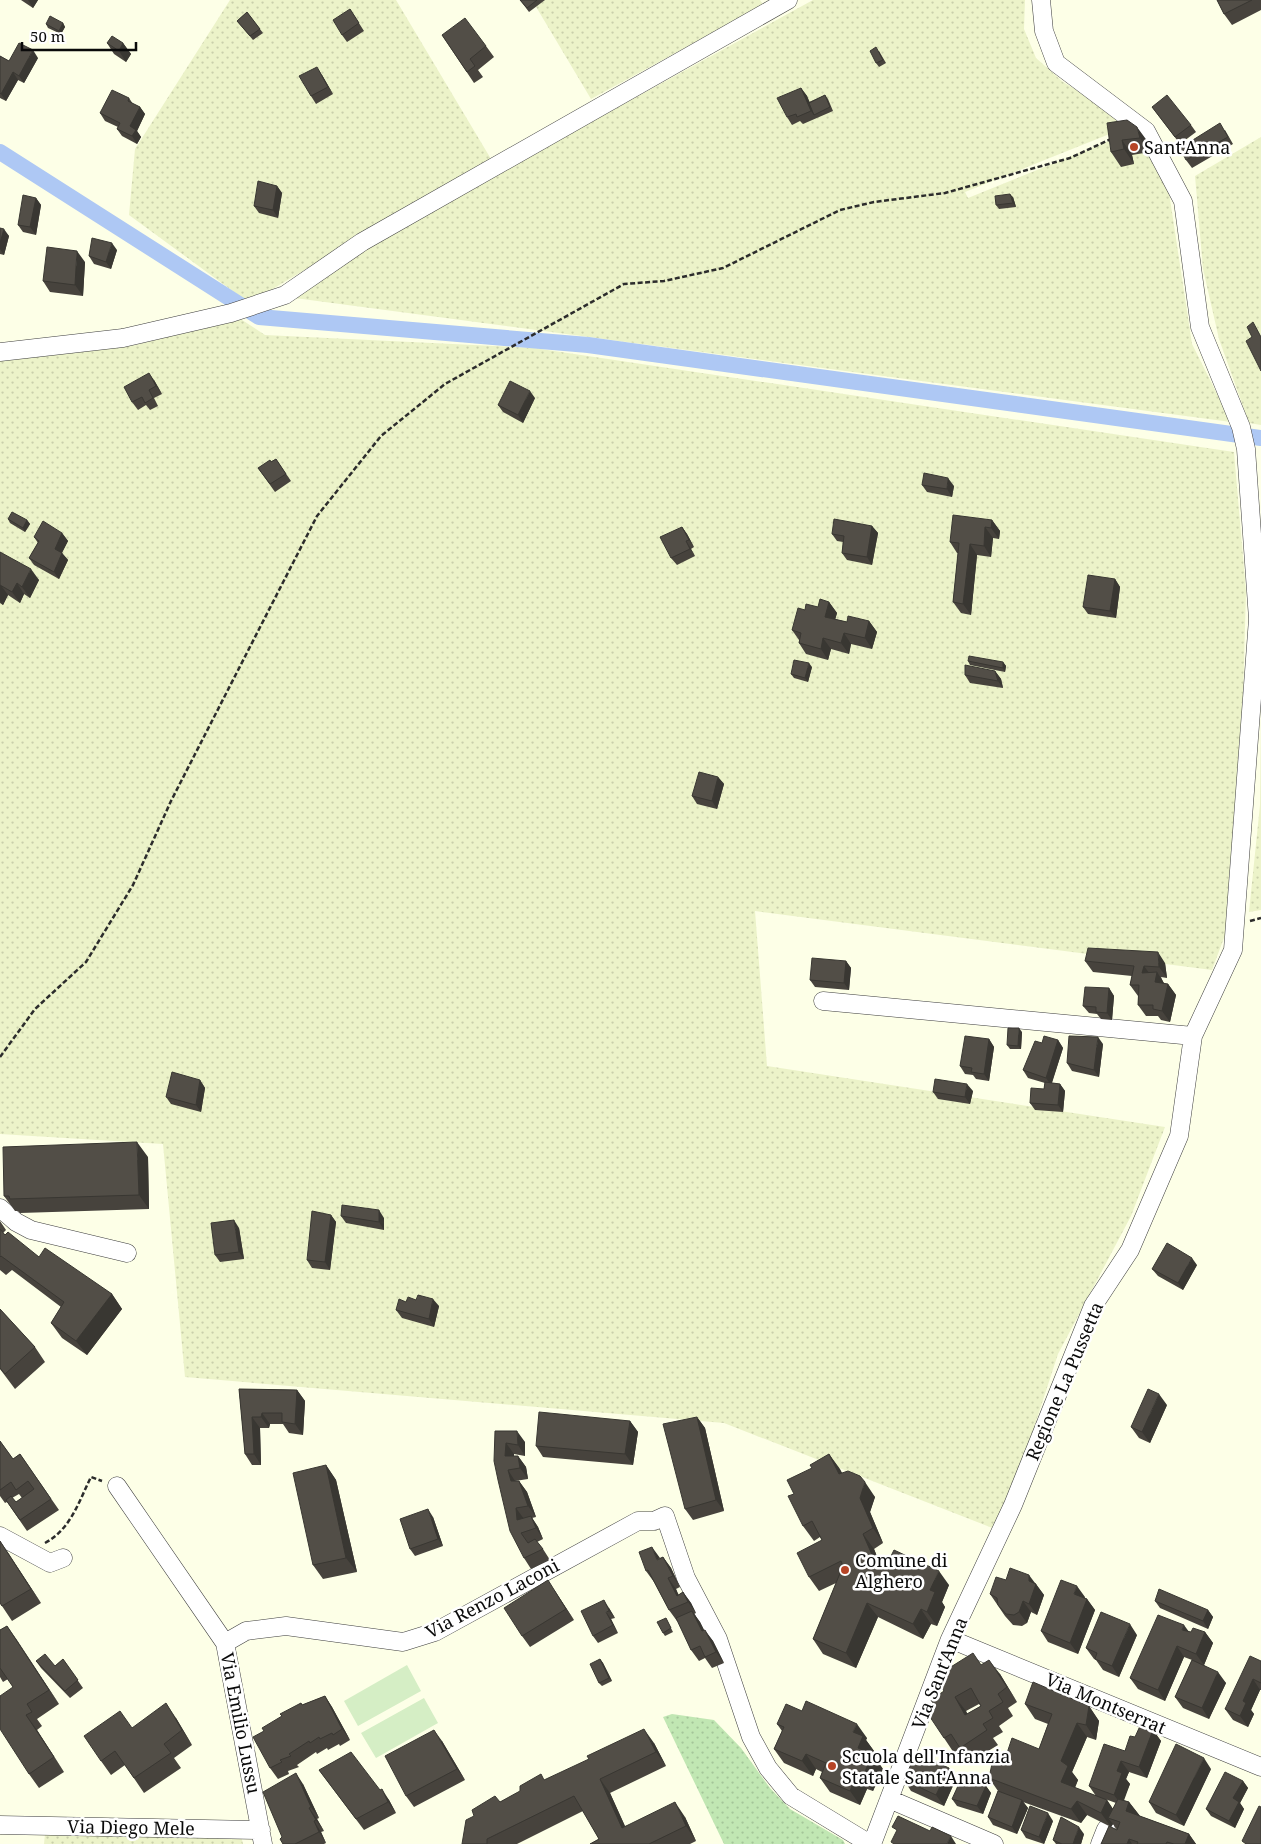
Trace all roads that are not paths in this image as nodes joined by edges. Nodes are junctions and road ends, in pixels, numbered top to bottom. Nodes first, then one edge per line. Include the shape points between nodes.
1 (788, 0) edge
2 (1041, 0) edge
3 (0, 352) edge
4 (823, 1001) dead end
5 (1193, 1036) junction
6 (0, 1208) edge
7 (126, 1253) dead end
8 (116, 1486) road end
9 (1014, 1505) joint
10 (0, 1536) edge
11 (63, 1558) dead end
12 (950, 1639) junction
13 (225, 1644) junction
14 (1261, 1768) edge
15 (889, 1800) junction
16 (0, 1825) edge
17 (262, 1837) edge
18 (871, 1844) edge
19 (994, 1844) edge

1 - 3 street via 362,242 285,295 231,313 123,338
2 - 5 street, Regione La Pussetta via 1044,31 1056,63 1146,131 1183,201 1200,327 1241,426 1246,449 1258,619 1233,950
4 - 5 street
5 - 9 street, Regione La Pussetta via 1179,1136 1130,1250 1093,1306
6 - 7 street via 31,1230
8 - 13 street, Via Emilio Lussu
9 - 12 street, Via Sant'Anna
10 - 11 street via 50,1563
12 - 14 street, Via Montserrat
12 - 15 street, Via Sant'Anna
13 - 17 street, Via Emilio Lussu
13 - 18 street, Via Renzo Laconi via 246,1631 286,1626 403,1642 435,1632 638,1521 654,1521 665,1516 686,1578 718,1639 751,1737 768,1768 791,1796
15 - 18 street, Via Sant'Anna
15 - 19 street
16 - 17 street, Via Diego Mele

